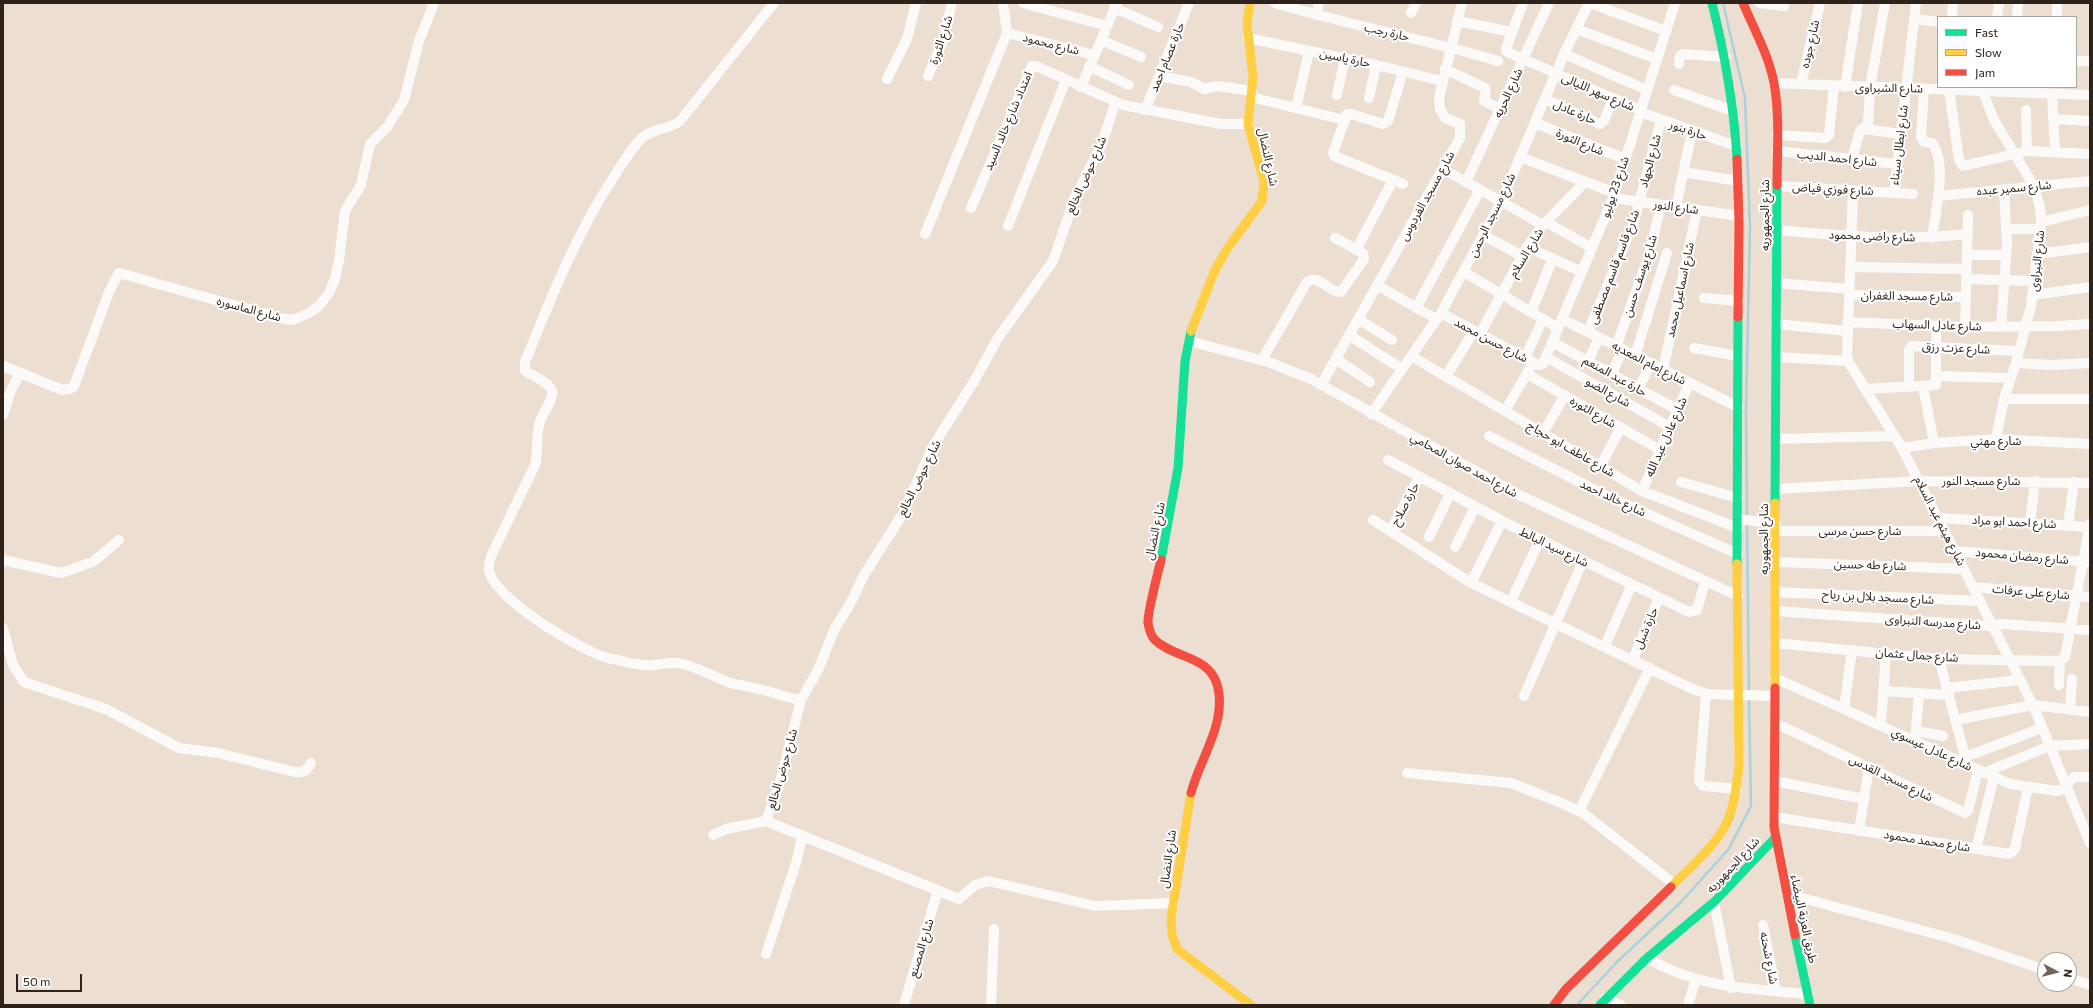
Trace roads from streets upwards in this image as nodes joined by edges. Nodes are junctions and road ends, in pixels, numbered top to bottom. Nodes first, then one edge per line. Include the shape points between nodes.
1 (434, 3) edge
2 (774, 3) edge
3 (916, 3) edge
4 (952, 3) edge
5 (1003, 3) edge
6 (1023, 3) edge
7 (1189, 3) edge
8 (1250, 3) edge
9 (1275, 3) edge
10 (1319, 3) edge
11 (1416, 3) edge
12 (1461, 3) edge
13 (1523, 3) edge
14 (1549, 3) edge
15 (1589, 3) edge
16 (1675, 3) edge
17 (1712, 3) edge
18 (1742, 3) edge
19 (1759, 3) edge
20 (1820, 3) edge
21 (1858, 3) edge
22 (1885, 3) edge
23 (1916, 3) edge
24 (1954, 3) edge
25 (1999, 3) edge
26 (2018, 3) edge
27 (2057, 3) edge
28 (1116, 6) edge
29 (1784, 6) dead end
30 (1412, 13) dead end
31 (1316, 15) junction
32 (1952, 16) edge
33 (1997, 16) edge
34 (2017, 16) edge
35 (2057, 16) edge
36 (1914, 19) junction
37 (1457, 21) junction
38 (1937, 22) edge
39 (1107, 26) junction
40 (1158, 27) dead end
41 (1576, 28) junction
42 (1666, 31) junction
43 (1512, 32) junction
44 (1007, 33) junction
45 (1248, 38) junction
46 (1101, 40) junction
47 (1451, 47) junction
48 (1309, 51) junction
49 (1564, 54) junction
50 (1094, 55) junction
51 (1141, 57) dead end
52 (1726, 57) junction
53 (1345, 58) junction
54 (1523, 59) junction
55 (1657, 59) junction
56 (1498, 61) dead end
57 (2077, 61) edge
58 (2090, 61) edge
59 (1679, 64) dead end
60 (1376, 65) junction
61 (1090, 66) junction
62 (1445, 69) junction
63 (1403, 72) junction
64 (1556, 73) junction
65 (928, 76) dead end
66 (1159, 76) junction
67 (887, 79) dead end
68 (1066, 80) junction
69 (1442, 82) junction
70 (1774, 83) junction
71 (1801, 84) junction
72 (1129, 85) dead end
73 (1834, 86) junction
74 (1081, 87) junction
75 (1845, 87) junction
76 (1906, 87) junction
77 (1870, 88) junction
78 (1924, 88) junction
79 (1946, 89) edge
80 (1647, 90) junction
81 (1674, 90) dead end
82 (1983, 92) junction
83 (1252, 94) junction
84 (2052, 94) junction
85 (1337, 95) dead end
86 (2088, 95) dead end
87 (1369, 98) dead end
88 (1613, 98) junction
89 (1545, 99) junction
90 (1115, 102) junction
91 (1296, 108) junction
92 (1500, 109) junction
93 (1145, 110) junction
94 (2026, 110) dead end
95 (1640, 111) junction
96 (1733, 111) junction
97 (1347, 114) junction
98 (2053, 119) junction
99 (1661, 120) junction
100 (2090, 121) edge
101 (1535, 123) junction
102 (1248, 124) junction
103 (1864, 129) junction
104 (1692, 131) junction
105 (1901, 134) junction
106 (1777, 135) junction
107 (1736, 146) junction
108 (1777, 151) junction
109 (2027, 151) junction
110 (2055, 152) junction
111 (2014, 153) junction
112 (2090, 154) edge
113 (1520, 157) junction
114 (1625, 159) junction
115 (1852, 159) junction
116 (1897, 164) junction
117 (1442, 169) junction
118 (1683, 172) junction
119 (1393, 180) junction
120 (1738, 181) junction
121 (2090, 181) edge
122 (1466, 182) junction
123 (1585, 182) junction
124 (1403, 184) dead end
125 (1777, 186) junction
126 (2034, 186) junction
127 (2004, 189) junction
128 (1480, 190) junction
129 (1853, 190) junction
130 (1894, 193) junction
131 (1913, 194) dead end
132 (1614, 196) junction
133 (1938, 196) junction
134 (1501, 202) junction
135 (1639, 202) junction
136 (1660, 205) junction
137 (1676, 207) junction
138 (971, 208) dead end
139 (1697, 210) junction
140 (2090, 210) edge
141 (1968, 215) dead end
142 (1740, 216) junction
143 (1544, 223) junction
144 (2041, 225) junction
145 (1008, 226) dead end
146 (2007, 229) junction
147 (1777, 230) junction
148 (924, 234) dead end
149 (1968, 234) junction
150 (1484, 236) junction
151 (1851, 236) junction
152 (1335, 238) dead end
153 (1932, 238) junction
154 (1592, 248) junction
155 (2090, 248) edge
156 (1356, 250) junction
157 (1525, 251) junction
158 (1667, 253) dead end
159 (2038, 254) junction
160 (1967, 255) junction
161 (2006, 255) junction
162 (1553, 258) junction
163 (1850, 267) junction
164 (1464, 272) junction
165 (1582, 272) junction
166 (1967, 274) junction
167 (2005, 280) junction
168 (2036, 281) junction
169 (1776, 283) junction
170 (1377, 285) junction
171 (2090, 287) edge
172 (1849, 292) junction
173 (1502, 295) junction
174 (2033, 295) junction
175 (1966, 297) junction
176 (1704, 298) dead end
177 (1739, 301) junction
178 (1416, 308) junction
179 (1531, 312) junction
180 (1438, 316) junction
181 (1358, 318) junction
182 (1543, 319) junction
183 (1560, 324) junction
184 (1776, 324) junction
185 (2090, 324) edge
186 (1847, 326) junction
187 (1936, 326) junction
188 (2001, 326) junction
189 (2026, 326) junction
190 (1965, 327) junction
191 (1477, 332) junction
192 (1588, 332) junction
193 (1349, 335) junction
194 (1598, 338) junction
195 (1392, 340) dead end
196 (1188, 341) junction
197 (1552, 342) junction
198 (1936, 347) junction
199 (1619, 348) junction
200 (1694, 348) dead end
201 (2019, 351) junction
202 (1411, 356) junction
203 (1635, 356) junction
204 (1738, 356) junction
205 (1776, 357) junction
206 (1336, 359) junction
207 (1262, 360) junction
208 (1536, 361) junction
209 (1588, 361) junction
210 (1849, 361) junction
211 (2016, 363) junction
212 (2090, 363) edge
213 (1650, 364) junction
214 (3, 366) edge
215 (1402, 369) junction
216 (1662, 370) junction
217 (1448, 372) dead end
218 (20, 374) junction
219 (1527, 374) junction
220 (1612, 374) junction
221 (1937, 376) junction
222 (2011, 378) junction
223 (1370, 382) dead end
224 (1689, 384) junction
225 (1321, 385) junction
226 (1909, 387) junction
227 (1923, 387) junction
228 (1638, 389) junction
229 (1865, 389) junction
230 (1565, 395) junction
231 (2004, 398) junction
232 (2090, 399) edge
233 (1738, 407) junction
234 (1678, 410) junction
235 (1505, 411) junction
236 (1371, 414) junction
237 (3, 415) edge
238 (1621, 427) junction
239 (1670, 427) junction
240 (1543, 433) junction
241 (1490, 436) dead end
242 (1895, 436) junction
243 (1776, 439) junction
244 (1996, 439) junction
245 (1934, 443) junction
246 (2090, 444) edge
247 (1902, 448) junction
248 (1660, 450) junction
249 (1388, 460) dead end
250 (1600, 467) junction
251 (1419, 477) junction
252 (1919, 481) junction
253 (2035, 481) junction
254 (1682, 482) dead end
255 (2074, 482) junction
256 (2090, 483) edge
257 (1776, 489) junction
258 (1642, 491) junction
259 (1450, 494) junction
260 (1738, 498) junction
261 (1475, 507) junction
262 (1938, 518) junction
263 (1374, 520) dead end
264 (1502, 521) junction
265 (1740, 522) junction
266 (2030, 523) junction
267 (2068, 525) junction
268 (1774, 526) junction
269 (2090, 526) edge
270 (1390, 531) junction
271 (1945, 531) junction
272 (1429, 537) dead end
273 (119, 540) dead end
274 (1540, 540) junction
275 (1455, 547) dead end
276 (1955, 551) junction
277 (1738, 554) junction
278 (3, 560) edge
279 (1583, 561) junction
280 (1776, 562) junction
281 (2086, 562) edge
282 (1964, 569) junction
283 (1705, 582) junction
284 (1471, 583) junction
285 (1632, 584) junction
286 (1973, 586) junction
287 (1775, 592) junction
288 (1738, 596) junction
289 (2077, 596) junction
290 (2090, 597) edge
291 (1659, 598) junction
292 (1511, 601) junction
293 (1980, 601) junction
294 (1775, 611) junction
295 (1556, 622) junction
296 (1991, 626) junction
297 (3, 628) edge
298 (2069, 629) junction
299 (2090, 630) edge
300 (1775, 643) junction
301 (1605, 646) junction
302 (1852, 650) junction
303 (1886, 654) junction
304 (1633, 659) junction
305 (1939, 659) junction
306 (2009, 660) junction
307 (2060, 661) junction
308 (1650, 668) junction
309 (1775, 678) junction
310 (2072, 679) dead end
311 (2019, 680) junction
312 (2059, 685) dead end
313 (1883, 691) junction
314 (1948, 692) junction
315 (1706, 694) junction
316 (1919, 694) junction
317 (1524, 696) dead end
318 (1742, 696) junction
319 (1772, 696) junction
320 (801, 700) junction
321 (2033, 705) junction
322 (1844, 709) junction
323 (2070, 710) junction
324 (2090, 712) edge
325 (1955, 720) junction
326 (1775, 723) junction
327 (1881, 725) junction
328 (2042, 728) junction
329 (1915, 736) junction
330 (1943, 736) dead end
331 (2090, 744) edge
332 (2049, 746) junction
333 (1966, 761) junction
334 (311, 762) dead end
335 (1869, 767) junction
336 (1981, 771) junction
337 (1407, 773) dead end
338 (1994, 777) junction
339 (2090, 777) edge
340 (1775, 781) junction
341 (2066, 786) junction
342 (2028, 787) junction
343 (1737, 789) junction
344 (1864, 799) junction
345 (1579, 812) junction
346 (1774, 817) junction
347 (766, 821) junction
348 (1859, 831) junction
349 (802, 835) junction
350 (713, 836) dead end
351 (1775, 838) junction
352 (2090, 843) edge
353 (1976, 849) junction
354 (1674, 884) junction
355 (938, 890) junction
356 (1787, 894) junction
357 (1714, 902) junction
358 (1174, 903) junction
359 (1763, 925) dead end
360 (994, 929) dead end
361 (766, 954) dead end
362 (1647, 958) junction
363 (2037, 967) edge
364 (1696, 979) junction
365 (2077, 981) edge
366 (2090, 985) edge
367 (1731, 988) junction
368 (1776, 991) junction
369 (1808, 994) junction
370 (1602, 1002) edge
371 (904, 1005) edge
372 (991, 1005) edge
373 (1251, 1005) edge
374 (1554, 1005) edge
375 (1621, 1005) edge
376 (1688, 1005) edge
377 (1810, 1005) edge

1 - 218 street, شارع الماسوره via 419,41 404,100 388,126 375,138 368,150 361,185 344,215 335,279 330,293 318,307 293,320 280,318 119,273 109,292 74,386 62,390
2 - 320 street via 680,121 672,127 649,133 642,139 595,205 525,362 525,371 547,385 552,394 540,421 535,465 490,556 488,565 498,587 516,604 559,635 589,652 645,665 672,661 730,683
3 - 67 street via 906,39
4 - 65 street, شارع الثورة via 944,38
5 - 44 street
6 - 39 street
7 - 66 street, حارة عصام احمد
8 - 45 street, شارع النضال
9 - 31 street, حارة رجب
10 - 31 street
11 - 30 street
12 - 37 street, شارع مسجد الفردوس
13 - 43 street
14 - 54 street, شارع الحريه
15 - 41 street, شارع مسجد الرحمن
15 - 42 street
16 - 42 street, شارع 23 يوليو
17 - 52 street
18 - 70 street, شارع الجمهوريه via 1765,54
19 - 29 street
20 - 71 street, شارع جوده
21 - 75 street
22 - 77 street
23 - 36 street, شارع ابطال سيناء
24 - 32 street
25 - 33 street
26 - 34 street
27 - 35 street
28 - 39 street
28 - 40 street
31 - 47 street, حارة رجب
36 - 38 street
36 - 76 street, شارع ابطال سيناء
37 - 43 street
37 - 47 street, شارع مسجد الفردوس
39 - 46 street
41 - 49 street, شارع مسجد الرحمن
41 - 55 street
42 - 55 street, شارع 23 يوليو
43 - 54 street, شارع سهر الليالى via 1506,52
44 - 50 street, شارع محمود
44 - 148 street
45 - 48 street, حارة ياسين
45 - 83 street, شارع النضال via 1252,58
46 - 50 street
46 - 51 street
47 - 56 street, حارة رجب
47 - 62 street, شارع مسجد الفردوس
48 - 53 street, حارة ياسين
48 - 91 street
49 - 64 street, شارع مسجد الرحمن
49 - 80 street
50 - 61 street
52 - 59 street via 1683,54 1680,56
52 - 96 street
53 - 60 street, حارة ياسين
53 - 85 street
54 - 64 street, شارع سهر الليالى
54 - 92 street, شارع الحريه
55 - 80 street, شارع 23 يوليو
57 - 58 street
60 - 63 street, حارة ياسين
60 - 87 street
61 - 72 street
61 - 74 street
62 - 69 street, شارع مسجد الفردوس
62 - 92 street via 1483,87 1486,91 1484,101
63 - 69 street, حارة ياسين
63 - 97 street via 1386,123 1380,124
64 - 88 street, شارع سهر الليالى
64 - 89 street, شارع مسجد الرحمن
66 - 83 street via 1191,82 1204,89 1218,86
66 - 93 street, حارة عصام احمد
68 - 74 street, امتداد شارع خالد السيد
68 - 138 street, امتداد شارع خالد السيد via 1036,66 1031,67
68 - 145 street
69 - 117 street, شارع مسجد الفردوس via 1440,109 1445,118 1460,124 1462,128 1460,138
70 - 71 street, شارع الشبراوى
70 - 106 street, شارع الجمهوريه
71 - 73 street, شارع الشبراوى
73 - 75 street, شارع الشبراوى
73 - 106 street via 1829,135 1826,138
74 - 90 street, امتداد شارع خالد السيد
75 - 77 street, شارع الشبراوى
76 - 77 street, شارع الشبراوى
76 - 78 street, شارع الشبراوى
76 - 105 street, شارع ابطال سيناء
77 - 103 street via 1868,124
78 - 79 street, شارع الشبراوى
78 - 133 street via 1921,137 1924,142 1932,143 1935,148 1940,176
79 - 82 street, شارع الشبراوى
79 - 111 street via 1961,165 1965,167
80 - 95 street, شارع 23 يوليو
81 - 96 street
82 - 84 street, شارع الشبراوى
82 - 111 street, شارع النبراوى via 1994,120
83 - 91 street
83 - 102 street, شارع النضال
84 - 86 street, شارع الشبراوى
84 - 98 street
88 - 89 street, حارة عادل via 1604,121 1600,124
88 - 95 street, شارع سهر الليالى
89 - 101 street, شارع مسجد الرحمن
90 - 93 street, امتداد شارع خالد السيد
90 - 320 street, شارع حوض الخالع via 1102,144 1072,203 1053,261 998,338 933,446 902,515 835,628 818,670
91 - 97 street via 1340,119
92 - 122 street, شارع الحريه
93 - 102 street, امتداد شارع خالد السيد via 1221,124
94 - 109 street
95 - 99 street, حارة بنور
95 - 114 street, شارع 23 يوليو
96 - 107 street
97 - 119 street via 1334,156
98 - 100 street
98 - 110 street
99 - 104 street, حارة بنور
99 - 135 street, شارع الجهاد
101 - 113 street, شارع مسجد الرحمن
101 - 114 street, شارع الثورة
102 - 196 street, شارع النضال via 1264,182 1262,201 1226,250 1215,270
103 - 105 street
103 - 115 street via 1859,133
104 - 107 street, حارة بنور
104 - 118 street
105 - 116 street, شارع ابطال سيناء
106 - 108 street, شارع الجمهوريه
107 - 120 street
108 - 115 street, شارع احمد الديب
108 - 125 street, شارع الجمهوريه
109 - 110 street
109 - 111 street
110 - 112 street
111 - 126 street, شارع النبراوى
113 - 123 street, شارع النور
113 - 134 street, شارع مسجد الرحمن
114 - 132 street, شارع 23 يوليو
115 - 116 street, شارع احمد الديب
116 - 130 street, شارع ابطال سيناء
117 - 122 street
117 - 170 street, شارع مسجد الفردوس
118 - 120 street
118 - 137 street
119 - 124 street
119 - 156 street
120 - 142 street
121 - 126 street, شارع سمير عبده
122 - 128 street
123 - 132 street, شارع النور
123 - 143 street, شارع السلام
125 - 129 street, شارع فوزي فياض
125 - 147 street, شارع الجمهوريه
126 - 127 street, شارع سمير عبده
126 - 144 street, شارع النبراوى via 2040,207
127 - 133 street, شارع سمير عبده
127 - 146 street
128 - 134 street
128 - 178 street
129 - 130 street, شارع فوزي فياض
129 - 151 street, شارع هيثم عبد السلام
130 - 131 street, شارع فوزي فياض
132 - 135 street, شارع النور
132 - 154 street, شارع 23 يوليو
133 - 153 street
134 - 143 street
134 - 150 street, شارع مسجد الرحمن
135 - 136 street, شارع النور
135 - 192 street, شارع قاسم قاسم مصطفى via 1626,241
136 - 137 street, شارع النور
136 - 199 street, شارع يوسف حسن via 1649,255
137 - 139 street, شارع النور
139 - 142 street, شارع النور
139 - 216 street, شارع اسماعيل محمد
140 - 144 street
141 - 149 street
142 - 177 street
143 - 154 street
143 - 157 street, شارع السلام
144 - 146 street
144 - 159 street, شارع النبراوى
146 - 161 street
147 - 151 street, شارع راضى محمود
147 - 169 street, شارع الجمهوريه
149 - 153 street, شارع راضى محمود
149 - 160 street
150 - 157 street
150 - 164 street, شارع مسجد الرحمن
151 - 153 street, شارع راضى محمود
151 - 163 street, شارع هيثم عبد السلام
152 - 156 street
154 - 165 street, شارع 23 يوليو
155 - 159 street
156 - 207 street via 1363,253 1364,260 1342,291 1336,292 1316,280 1309,281
157 - 162 street
157 - 173 street, شارع السلام
158 - 203 street
159 - 168 street, شارع النبراوى
160 - 161 street
160 - 166 street
161 - 167 street
162 - 165 street
162 - 179 street
163 - 166 street
163 - 172 street, شارع هيثم عبد السلام
164 - 173 street, شارع إمام المعديه
164 - 180 street, شارع مسجد الرحمن
165 - 183 street, شارع 23 يوليو
166 - 167 street
166 - 175 street
167 - 168 street
167 - 188 street
168 - 174 street, شارع النبراوى
169 - 172 street, شارع مسجد الغفران
169 - 184 street, شارع الجمهوريه
170 - 178 street, شارع حسن محمد
170 - 181 street, شارع مسجد الفردوس
171 - 174 street
172 - 175 street, شارع مسجد الغفران
172 - 186 street, شارع هيثم عبد السلام
173 - 179 street, شارع إمام المعديه
173 - 191 street, شارع السلام
174 - 189 street, شارع النبراوى
175 - 190 street
176 - 177 street
177 - 204 street
178 - 180 street, شارع حسن محمد
179 - 182 street, شارع إمام المعديه
180 - 191 street, شارع حسن محمد
180 - 202 street, شارع مسجد الرحمن
181 - 193 street, شارع مسجد الفردوس
181 - 195 street
182 - 183 street, شارع إمام المعديه
182 - 208 street
183 - 192 street, شارع إمام المعديه
183 - 197 street, شارع 23 يوليو
184 - 186 street, شارع عادل السهاب
184 - 205 street, شارع الجمهوريه
185 - 189 street, شارع عادل السهاب
186 - 187 street, شارع عادل السهاب
186 - 210 street, شارع هيثم عبد السلام via 1846,347
187 - 190 street, شارع عادل السهاب
187 - 198 street
188 - 189 street, شارع عادل السهاب
188 - 190 street, شارع عادل السهاب
189 - 201 street, شارع النبراوى
191 - 208 street, شارع حسن محمد
191 - 217 street, شارع السلام
192 - 194 street, شارع إمام المعديه
193 - 206 street, شارع مسجد الفردوس
193 - 215 street
194 - 199 street, شارع إمام المعديه
194 - 209 street
196 - 207 street, شارع احمد صوان المحامي
196 - 358 street, شارع النضال via 1174,493 1148,628 1155,640 1196,660 1212,673 1220,692 1220,703 1192,789
197 - 208 street, شارع 23 يوليو
197 - 209 street, حارة عبد المنعم
198 - 201 street, شارع عزت رزق
198 - 221 street
198 - 226 street, شارع عزت رزق via 1909,348
199 - 203 street, شارع إمام المعديه
199 - 220 street, شارع يوسف حسن
200 - 204 street
201 - 211 street, شارع النبراوى
202 - 215 street, شارع مسجد الرحمن
202 - 235 street, شارع عاطف ابو حجاج
203 - 213 street, شارع إمام المعديه
204 - 233 street
205 - 210 street
205 - 243 street, شارع الجمهوريه
206 - 223 street
206 - 225 street, شارع مسجد الفردوس
207 - 225 street, شارع احمد صوان المحامي
208 - 219 street
208 - 239 street, شارع الضو
209 - 220 street, حارة عبد المنعم
210 - 229 street, شارع هيثم عبد السلام
211 - 212 street
211 - 222 street, شارع النبراوى
213 - 216 street, شارع إمام المعديه
213 - 228 street
214 - 218 street, شارع الماسوره
215 - 236 street, شارع مسجد الرحمن
216 - 224 street, شارع إمام المعديه
218 - 237 street via 11,390
219 - 230 street, شارع الثوره
219 - 235 street
220 - 228 street, حارة عبد المنعم
221 - 222 street
221 - 227 street via 1936,385
222 - 231 street, شارع النبراوى
224 - 233 street, شارع إمام المعديه
224 - 234 street, شارع عادل عبد الله
225 - 236 street, شارع احمد صوان المحامي
226 - 227 street
226 - 229 street
227 - 245 street
228 - 234 street, حارة عبد المنعم
229 - 242 street, شارع هيثم عبد السلام
230 - 238 street, شارع الثوره
230 - 240 street
231 - 232 street
231 - 244 street, شارع النبراوى
233 - 260 street
234 - 239 street, شارع عادل عبد الله
235 - 240 street, شارع عاطف ابو حجاج
236 - 283 street, شارع احمد صوان المحامي via 1519,496
238 - 248 street, شارع الثوره
238 - 250 street
239 - 248 street, شارع عادل عبد الله
240 - 250 street, شارع عاطف ابو حجاج
241 - 277 street, شارع خالد احمد via 1607,496
242 - 243 street
242 - 247 street, شارع هيثم عبد السلام
243 - 257 street, شارع الجمهوريه
244 - 245 street, شارع مهني
244 - 246 street, شارع مهني
245 - 247 street, شارع مهني
247 - 252 street, شارع هيثم عبد السلام
248 - 258 street, شارع عادل عبد الله
249 - 251 street, شارع سيد البالط
250 - 258 street, شارع عاطف ابو حجاج
251 - 259 street, شارع سيد البالط
251 - 270 street, حارة صلاح
252 - 253 street, شارع مسجد النور
252 - 257 street, شارع مسجد النور
252 - 262 street, شارع هيثم عبد السلام
253 - 255 street, شارع مسجد النور
253 - 266 street
254 - 260 street
255 - 256 street, شارع مسجد النور
255 - 267 street
257 - 268 street, شارع الجمهوريه
258 - 265 street, شارع عاطف ابو حجاج
259 - 261 street, شارع سيد البالط
259 - 272 street
260 - 265 street
261 - 264 street, شارع سيد البالط
261 - 275 street
262 - 266 street, شارع احمد ابو مراد
262 - 271 street, شارع هيثم عبد السلام
263 - 270 street
264 - 274 street, شارع سيد البالط
264 - 284 street
265 - 268 street, شارع حسن مرسى
265 - 277 street
266 - 267 street, شارع احمد ابو مراد
267 - 269 street, شارع احمد ابو مراد
268 - 271 street, شارع حسن مرسى
268 - 280 street, شارع الجمهوريه
269 - 281 street
270 - 284 street
271 - 276 street, شارع هيثم عبد السلام
273 - 278 street via 92,562 61,573
274 - 279 street, شارع سيد البالط
274 - 292 street
276 - 281 street, شارع رمضان محمود
276 - 282 street, شارع هيثم عبد السلام
277 - 288 street
279 - 285 street, شارع سيد البالط
279 - 295 street
280 - 282 street, شارع طه حسين
280 - 287 street, شارع الجمهوريه
281 - 289 street
282 - 286 street, شارع هيثم عبد السلام
283 - 288 street, شارع احمد صوان المحامي
283 - 291 street, شارع سيد البالط via 1695,611 1689,612
284 - 292 street
285 - 291 street, شارع سيد البالط
285 - 301 street
286 - 289 street, شارع على عرفات
286 - 293 street, شارع هيثم عبد السلام
287 - 293 street, شارع مسجد بلال بن رباح
287 - 294 street, شارع الجمهوريه
288 - 318 street
289 - 290 street, شارع على عرفات
289 - 298 street
291 - 304 street, حارة شبل
292 - 295 street
293 - 296 street, شارع هيثم عبد السلام
294 - 296 street, شارع مدرسه النبراوى
294 - 300 street, شارع الجمهوريه
295 - 301 street
295 - 317 street
296 - 298 street, شارع مدرسه النبراوى via 2002,624
296 - 306 street, شارع هيثم عبد السلام
297 - 334 street via 13,665 24,682 106,710 179,748 218,753 302,773
298 - 299 street, شارع مدرسه النبراوى
298 - 307 street via 2065,657
300 - 302 street, شارع جمال عثمان
300 - 309 street, شارع الجمهوريه
301 - 304 street
302 - 303 street, شارع جمال عثمان
302 - 322 street
303 - 305 street, شارع جمال عثمان
303 - 313 street
304 - 308 street
305 - 306 street, شارع جمال عثمان
305 - 314 street
306 - 307 street, شارع جمال عثمان
306 - 311 street, شارع هيثم عبد السلام
307 - 312 street
308 - 315 street
308 - 345 street
309 - 319 street, شارع الجمهوريه
309 - 322 street, شارع عادل عيسوي
310 - 323 street
311 - 314 street
311 - 321 street, شارع هيثم عبد السلام
313 - 316 street
313 - 327 street
314 - 316 street
314 - 325 street
315 - 318 street
315 - 343 street via 1699,781 1703,786
316 - 329 street
318 - 319 street
318 - 343 street
319 - 326 street, شارع الجمهوريه
320 - 347 street, شارع حوض الخالع via 781,781
321 - 323 street
321 - 325 street
321 - 328 street, شارع هيثم عبد السلام
322 - 327 street, شارع عادل عيسوي
323 - 324 street
325 - 333 street
326 - 335 street, شارع مسجد القدس
326 - 340 street, شارع الجمهوريه
327 - 329 street, شارع عادل عيسوي
328 - 332 street, شارع هيثم عبد السلام
328 - 333 street
329 - 330 street
329 - 333 street, شارع عادل عيسوي
331 - 332 street
332 - 336 street
332 - 341 street, شارع هيثم عبد السلام
333 - 336 street, شارع عادل عيسوي
335 - 336 street, شارع مسجد القدس via 1965,813 1968,812
335 - 344 street
336 - 338 street, شارع عادل عيسوي
337 - 345 street via 1511,783
338 - 342 street, شارع عادل عيسوي via 2010,784
338 - 353 street
339 - 341 street, شارع عادل عيسوي via 2074,777
340 - 344 street
340 - 346 street, شارع الجمهوريه
341 - 342 street, شارع عادل عيسوي via 2057,791
341 - 352 street, شارع هيثم عبد السلام
342 - 353 street, شارع محمد محمود via 2014,851 2009,854
343 - 354 street via 1727,822 1716,840
344 - 348 street
345 - 354 street
346 - 348 street, شارع محمد محمود
346 - 351 street, شارع الجمهوريه
347 - 349 street
347 - 350 street via 726,829
348 - 353 street, شارع محمد محمود
349 - 355 street
349 - 361 street via 797,860
351 - 356 street, طريق العزبة البيضاء
351 - 357 street, شارع الجمهوريه
354 - 374 street via 1566,989
355 - 358 street via 959,899 975,885 988,881 1095,906
355 - 371 street, شارع المصنع
356 - 363 street via 1954,939
356 - 369 street, طريق العزبة البيضاء
357 - 362 street, شارع الجمهوريه
357 - 367 street
358 - 373 street, شارع النضال via 1170,918 1177,949
359 - 368 street, شارع شحته
360 - 372 street
362 - 364 street
362 - 370 street, شارع الجمهوريه
364 - 367 street
364 - 376 street
365 - 366 street
367 - 368 street
368 - 369 street
369 - 377 street, طريق العزبة البيضاء
370 - 375 street

